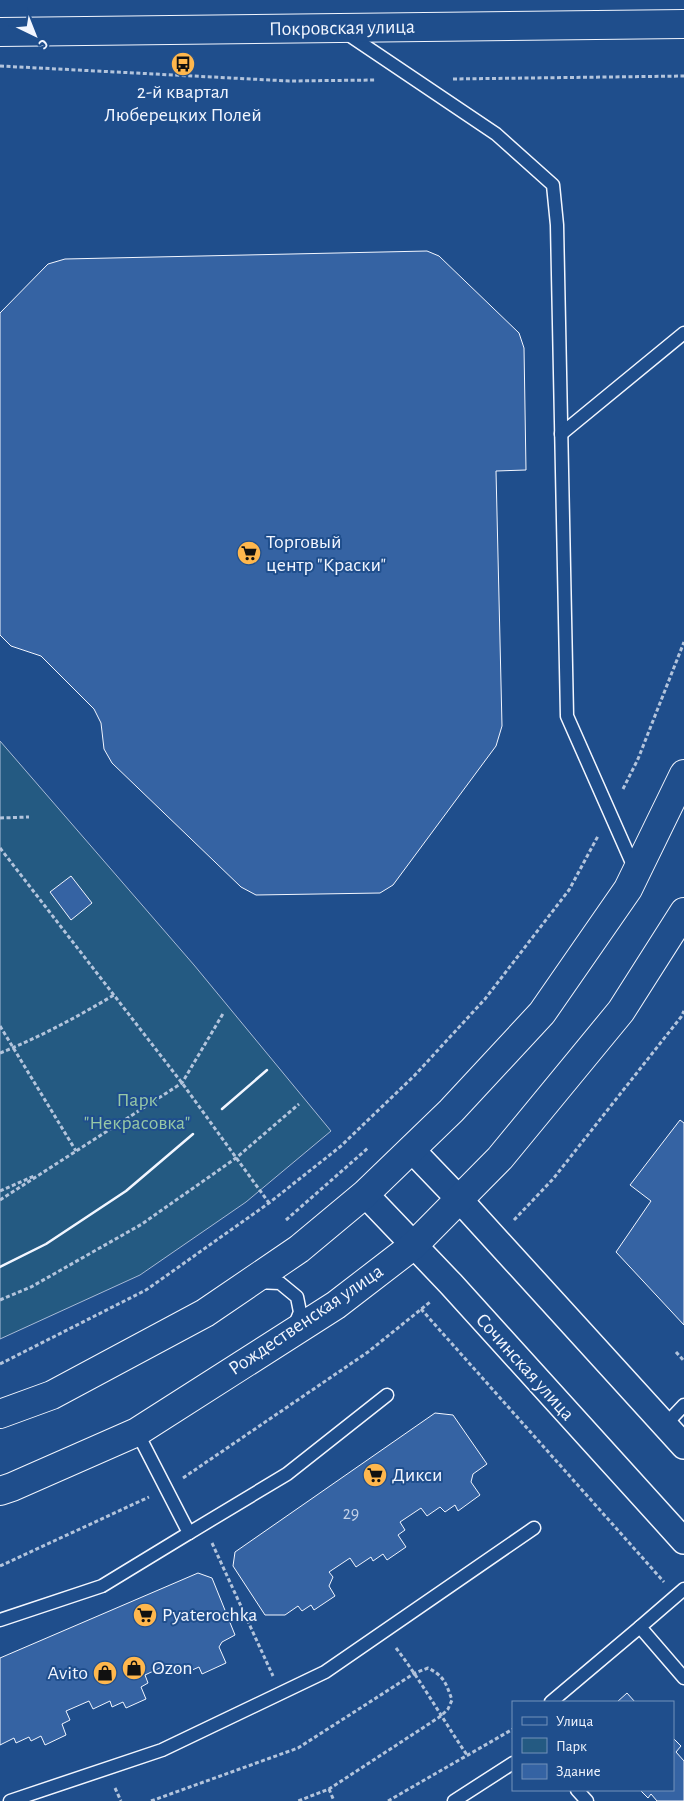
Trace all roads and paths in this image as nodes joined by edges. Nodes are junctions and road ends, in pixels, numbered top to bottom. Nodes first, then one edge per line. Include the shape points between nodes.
1 (0, 18) edge
2 (684, 24) edge
3 (339, 28) junction
4 (0, 32) edge
5 (45, 32) junction
6 (0, 66) edge
7 (684, 76) edge
8 (416, 80) junction
9 (684, 333) edge
10 (561, 434) junction
11 (684, 642) edge
12 (684, 774) edge
13 (610, 813) junction
14 (29, 817) dead end
15 (0, 818) edge
16 (0, 848) edge
17 (636, 872) junction
18 (684, 912) edge
19 (114, 995) junction
20 (684, 1011) edge
21 (224, 1012) dead end
22 (0, 1026) edge
23 (13, 1048) junction
24 (0, 1053) edge
25 (182, 1083) junction
26 (299, 1104) dead end
27 (368, 1148) dead end
28 (411, 1149) junction
29 (76, 1151) junction
30 (236, 1158) junction
31 (44, 1172) junction
32 (0, 1191) edge
33 (365, 1194) junction
34 (459, 1199) junction
35 (0, 1200) edge
36 (269, 1203) junction
37 (282, 1223) dead end
38 (508, 1227) dead end
39 (414, 1245) junction
40 (251, 1282) junction
41 (434, 1298) dead end
42 (0, 1300) edge
43 (421, 1309) junction
44 (291, 1334) junction
45 (676, 1352) dead end
46 (684, 1361) edge
47 (0, 1364) edge
48 (387, 1394) dead end
49 (684, 1405) edge
50 (0, 1414) edge
51 (665, 1425) junction
52 (137, 1432) junction
53 (684, 1446) edge
54 (166, 1489) junction
55 (0, 1491) edge
56 (204, 1524) junction
57 (534, 1528) dead end
58 (189, 1533) junction
59 (684, 1542) edge
60 (0, 1566) edge
61 (680, 1592) edge
62 (0, 1620) edge
63 (640, 1627) junction
64 (384, 1631) junction
65 (415, 1673) junction
66 (684, 1678) edge
67 (281, 1693) junction
68 (552, 1701) edge
69 (441, 1716) junction
70 (512, 1730) edge
71 (467, 1755) junction
72 (512, 1764) edge
73 (329, 1789) junction
74 (578, 1791) edge
75 (10, 1801) edge
76 (151, 1801) edge
77 (298, 1801) edge
78 (334, 1801) edge
79 (388, 1801) edge
80 (454, 1801) edge
81 (587, 1801) edge

1 - 5 street
2 - 3 street, Покровская улица
3 - 5 street, Покровская улица
3 - 8 lane
4 - 5 street, Покровская улица
6 - 8 path via 288,81
7 - 8 path
8 - 10 lane via 496,134 553,185 557,226
9 - 10 lane
10 - 13 lane via 567,716
11 - 13 path via 638,759
12 - 17 street
13 - 17 lane
13 - 36 path via 569,890 485,999 414,1076 341,1146
14 - 15 path
16 - 19 path
17 - 28 street via 628,889 542,1013
18 - 34 street, Рождественская улица via 621,1011 500,1158
19 - 23 path via 67,1023
19 - 25 path
20 - 38 path via 553,1179
21 - 25 path
22 - 23 path
23 - 24 path
23 - 29 path
25 - 29 path
25 - 30 path
26 - 30 path
27 - 37 path
28 - 33 street
28 - 34 street
29 - 31 path
30 - 36 path
30 - 42 path via 142,1224 31,1287
31 - 32 path
31 - 35 path
33 - 39 street, Сочинская улица
33 - 40 street via 299,1249
34 - 39 street, Рождественская улица
34 - 51 street
36 - 47 path via 146,1290
39 - 44 street, Рождественская улица via 336,1305
39 - 59 street, Сочинская улица
40 - 44 lane via 280,1283 297,1296 300,1312
40 - 50 street via 205,1313 52,1395
41 - 43 path
43 - 54 path via 368,1352
43 - 61 path
44 - 52 street, Рождественская улица
45 - 46 path
48 - 56 lane via 287,1474
49 - 51 lane
51 - 53 street
52 - 54 lane
52 - 55 street, Рождественская улица
54 - 58 lane
54 - 60 path
56 - 58 lane
56 - 67 path
57 - 64 lane
58 - 62 lane via 102,1586
61 - 63 lane
63 - 66 lane
63 - 68 lane
64 - 65 path
64 - 67 lane via 325,1672
65 - 69 path
65 - 69 path via 428,1668 438,1673 447,1684 452,1700
65 - 76 path via 298,1748
67 - 75 lane via 162,1750
69 - 71 path
69 - 73 path
70 - 71 path
71 - 79 path
72 - 80 lane
73 - 77 path
73 - 78 path
74 - 81 lane

